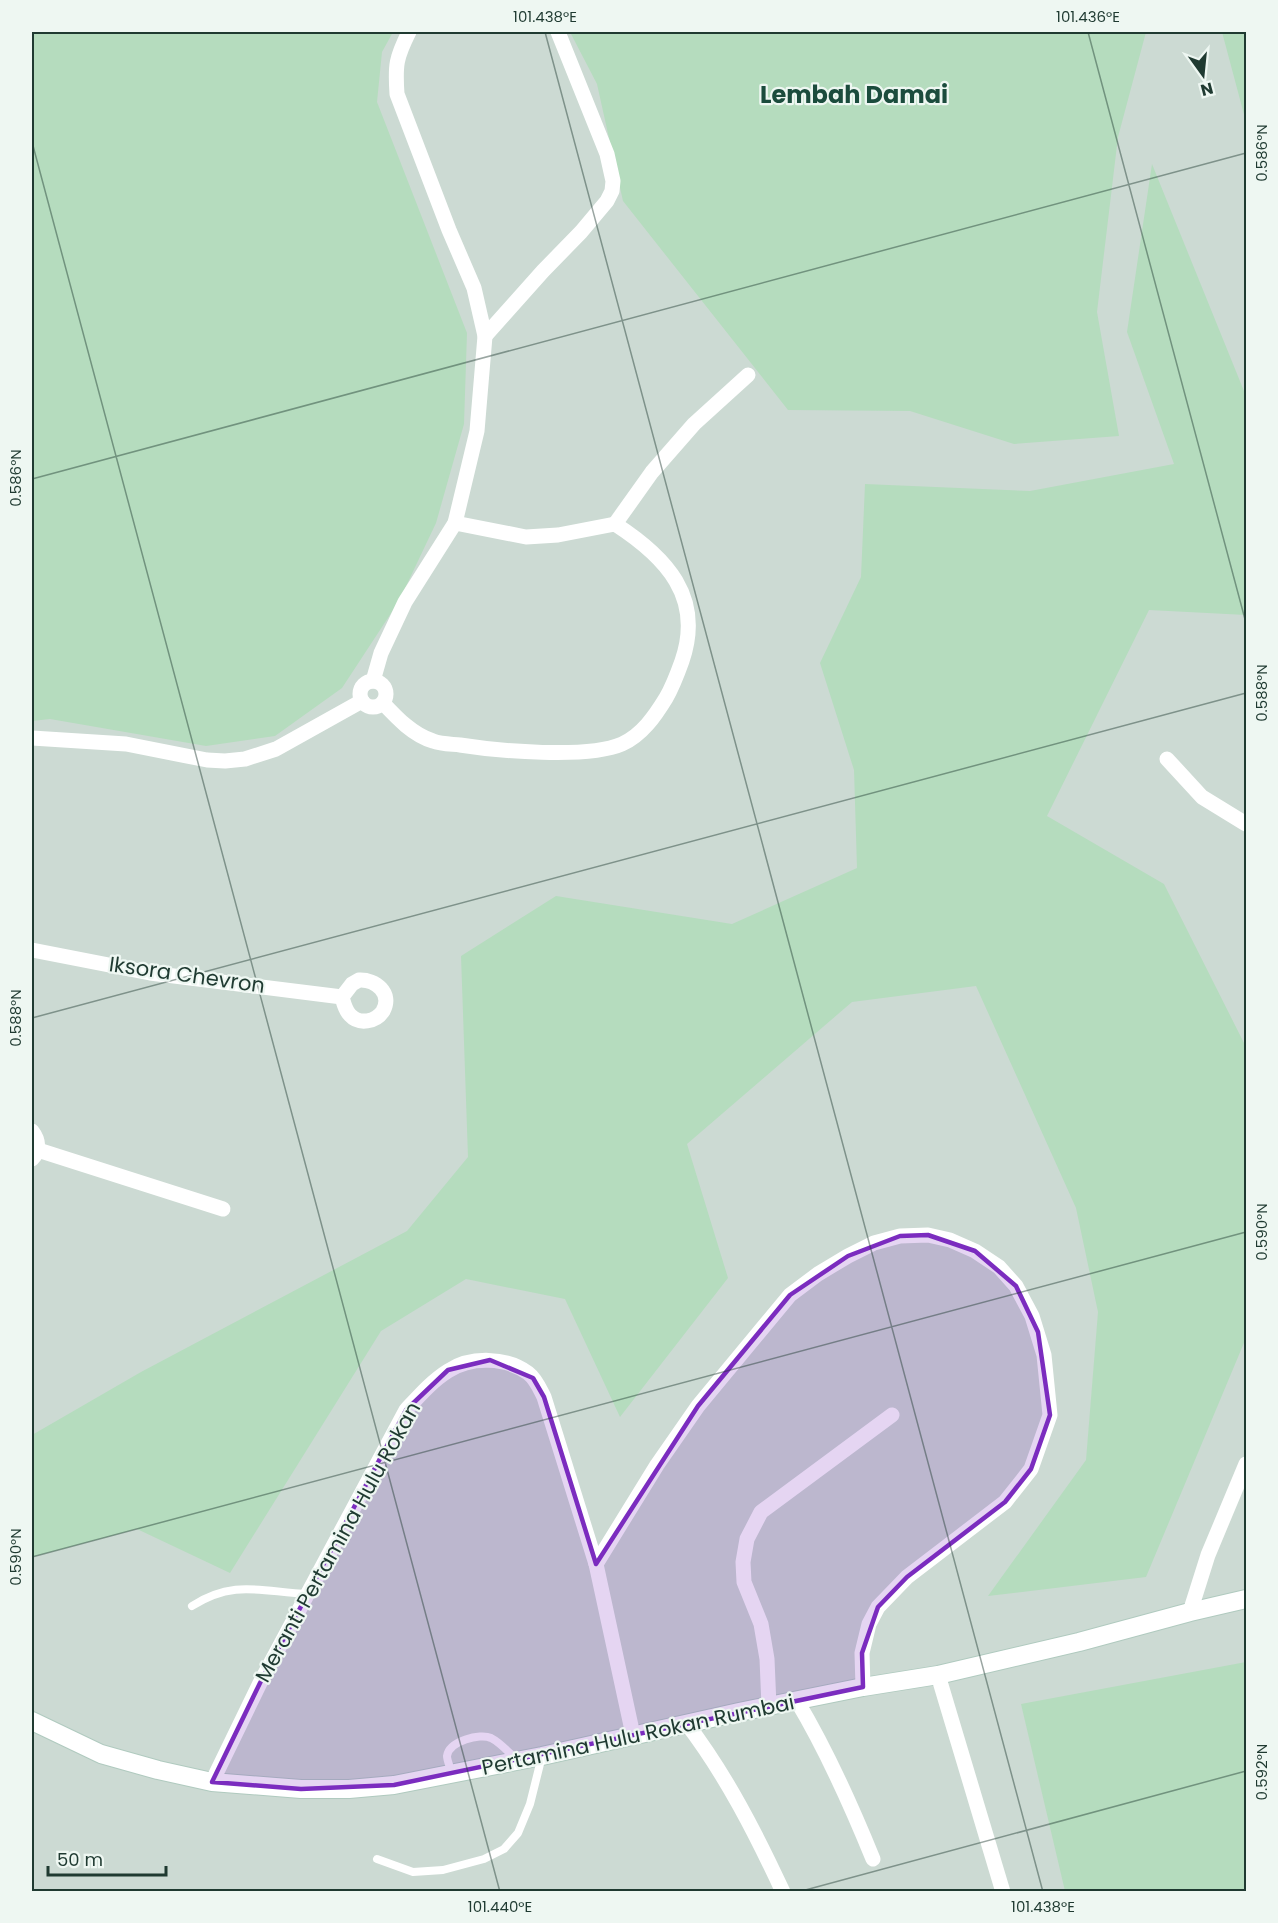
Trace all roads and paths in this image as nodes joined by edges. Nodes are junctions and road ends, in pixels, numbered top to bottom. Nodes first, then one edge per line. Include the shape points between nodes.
1 (409, 32) edge
2 (558, 32) edge
3 (485, 336) junction
4 (748, 375) dead end
5 (456, 523) junction
6 (615, 524) junction
7 (373, 681) junction
8 (362, 701) junction
9 (383, 703) junction
10 (32, 738) edge
11 (1167, 759) dead end
12 (1246, 824) edge
13 (32, 950) edge
14 (342, 997) dead end
15 (32, 1131) edge
16 (35, 1155) edge
17 (224, 1209) dead end
18 (892, 1415) dead end
19 (1246, 1464) edge
20 (596, 1564) junction
21 (308, 1593) junction
22 (1246, 1599) edge
23 (192, 1606) dead end
24 (1190, 1612) junction
25 (938, 1675) junction
26 (863, 1687) junction
27 (797, 1701) junction
28 (769, 1706) junction
29 (32, 1721) edge
30 (687, 1724) junction
31 (633, 1735) junction
32 (542, 1756) junction
33 (518, 1761) junction
34 (452, 1774) junction
35 (212, 1782) junction
36 (377, 1859) dead end
37 (873, 1859) dead end
38 (783, 1892) edge
39 (1003, 1892) edge

1 - 3 street via 398,53 397,94 474,288
2 - 3 street via 607,154 612,191 581,232
3 - 5 street via 477,431
4 - 6 street via 694,424 652,472
5 - 6 street via 526,537
5 - 7 street via 405,602 381,653
6 - 9 street via 640,540 675,578 689,614 687,645 674,686 652,721 623,744 560,752 493,750 433,741 404,724
7 - 8 street via 362,688
7 - 9 street via 385,689
8 - 9 street via 372,707
8 - 10 street via 276,749 245,759 207,760 126,744
11 - 12 street via 1202,797
13 - 14 street, Iksora Chevron via 150,973
15 - 16 street via 38,1140
16 - 17 street
18 - 28 street via 761,1512 747,1539 742,1563 744,1582 761,1624
19 - 24 street via 1208,1555
20 - 21 street, Meranti Pertamina Hulu Rokan via 568,1468 538,1386 528,1373 514,1366 476,1361 448,1370 406,1410
20 - 26 street via 698,1406 790,1294 848,1256 900,1236 928,1235 975,1251 999,1267 1016,1286 1032,1316 1044,1355 1050,1415 1031,1468 1005,1502 907,1577 878,1607 862,1653
20 - 31 street, Meranti Pertamina Hulu Rokan
21 - 23 lane via 225,1590
21 - 35 street, Meranti Pertamina Hulu Rokan
22 - 24 street, Pertamina Hulu Rokan Rumbai
24 - 25 street, Pertamina Hulu Rokan Rumbai
25 - 26 street, Pertamina Hulu Rokan Rumbai
25 - 39 street
26 - 27 street, Pertamina Hulu Rokan Rumbai
27 - 28 street, Pertamina Hulu Rokan Rumbai
27 - 37 street via 845,1793
28 - 30 street, Pertamina Hulu Rokan Rumbai
29 - 35 street, Pertamina Hulu Rokan Rumbai via 101,1754
30 - 31 street, Pertamina Hulu Rokan Rumbai
30 - 38 street via 733,1795
31 - 32 street, Pertamina Hulu Rokan Rumbai
32 - 33 street, Pertamina Hulu Rokan Rumbai
32 - 36 lane via 530,1804 518,1833 504,1849 443,1870 413,1872
33 - 34 street, Pertamina Hulu Rokan Rumbai
33 - 34 lane via 495,1740 479,1736 462,1740 450,1750 447,1756
34 - 35 street, Pertamina Hulu Rokan Rumbai via 349,1789

